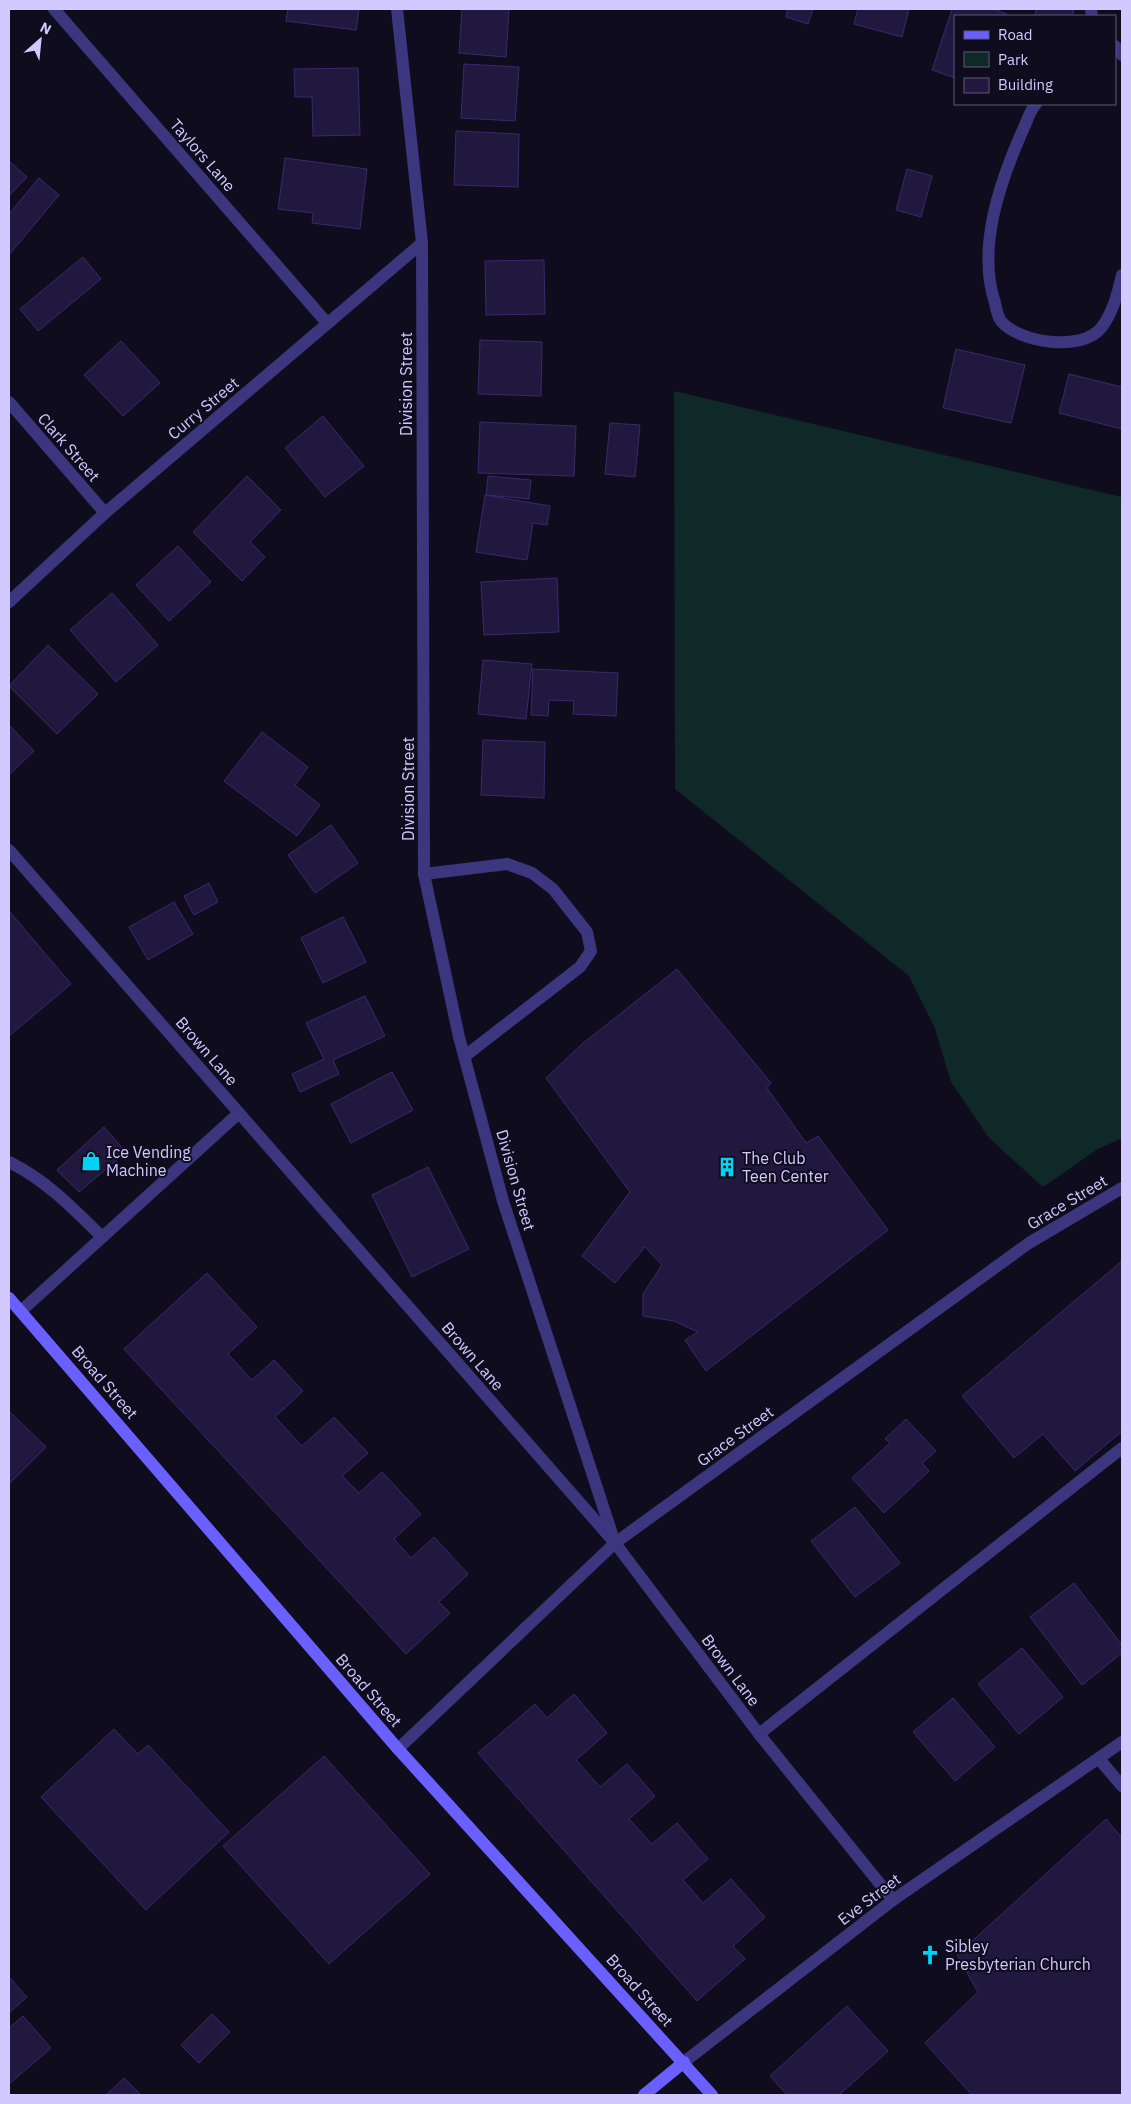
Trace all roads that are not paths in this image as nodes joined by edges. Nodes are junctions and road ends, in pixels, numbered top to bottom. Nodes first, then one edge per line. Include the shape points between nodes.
1 (54, 9) edge
2 (396, 10) edge
3 (1036, 105) edge
4 (422, 242) junction
5 (1122, 275) edge
6 (327, 323) junction
7 (9, 402) edge
8 (105, 513) junction
9 (9, 602) edge
10 (9, 850) edge
11 (424, 874) junction
12 (465, 1056) junction
13 (239, 1112) junction
14 (9, 1162) edge
15 (1122, 1188) edge
16 (102, 1237) junction
17 (9, 1298) edge
18 (21, 1311) junction
19 (1122, 1448) edge
20 (615, 1542) junction
21 (759, 1734) junction
22 (1122, 1742) edge
23 (398, 1749) junction
24 (1099, 1760) junction
25 (1122, 1786) edge
26 (893, 1900) junction
27 (684, 2062) junction
28 (644, 2095) edge
29 (712, 2095) edge

1 - 6 street, Taylors Lane
2 - 4 street, Division Street
3 - 5 street via 1002,183 988,249 989,286 1000,321 1024,338 1082,341 1101,328 1115,300
4 - 6 street, Curry Street
4 - 11 street, Division Street
6 - 8 street, Curry Street
7 - 8 street, Clark Street
8 - 9 street, Curry Street
10 - 13 street, Brown Lane
11 - 12 street, Division Street
11 - 12 street via 507,864 532,873 553,889 587,932 591,951 580,967
12 - 20 street, Division Street via 503,1201
13 - 16 street
13 - 20 street, Brown Lane
14 - 16 street via 31,1173 57,1193
15 - 20 street, Grace Street via 1029,1244
16 - 18 street
17 - 18 main road, Broad Street
18 - 23 main road, Broad Street
19 - 21 street
20 - 21 street, Brown Lane
20 - 23 street, Grace Street
21 - 26 street, Brown Lane
22 - 24 street, Eve Street
23 - 27 main road, Broad Street
24 - 25 street
24 - 26 street, Eve Street
26 - 27 street, Eve Street
27 - 28 main road, Eve Street
27 - 29 main road, Broad Street

